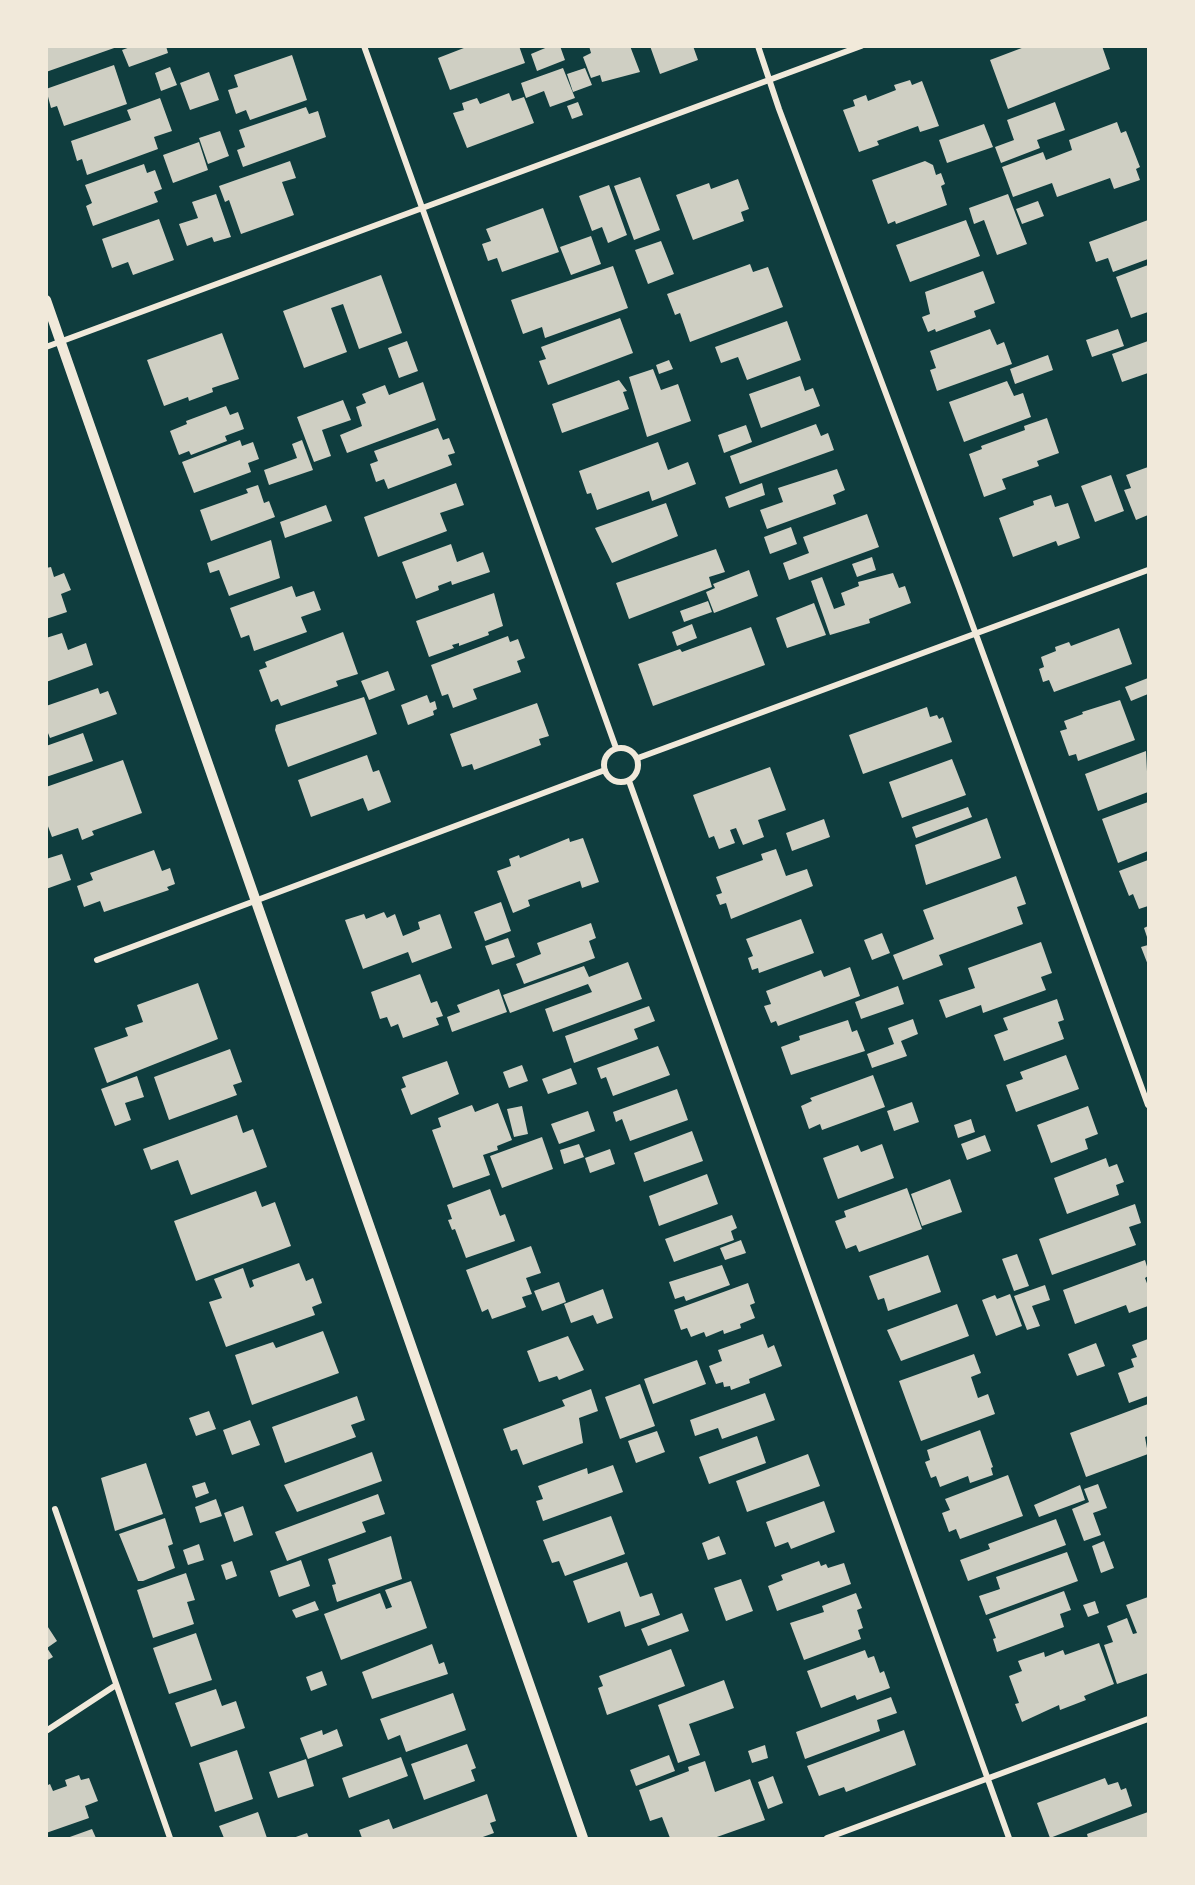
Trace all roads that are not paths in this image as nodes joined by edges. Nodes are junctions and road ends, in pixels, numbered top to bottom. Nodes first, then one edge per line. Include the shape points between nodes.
1 (364, 46) edge
2 (758, 46) edge
3 (861, 46) edge
4 (770, 81) junction
5 (423, 209) junction
6 (46, 300) edge
7 (61, 342) junction
8 (46, 347) edge
9 (1149, 570) edge
10 (975, 634) junction
11 (616, 748) junction
12 (638, 758) junction
13 (605, 770) junction
14 (628, 781) junction
15 (256, 900) junction
16 (97, 960) dead end
17 (1149, 1105) edge
18 (55, 1509) dead end
19 (116, 1685) junction
20 (1149, 1719) edge
21 (46, 1731) edge
22 (987, 1779) junction
23 (170, 1839) edge
24 (583, 1839) edge
25 (827, 1839) edge
26 (1009, 1839) edge

1 - 5 street
2 - 4 street
3 - 4 street
4 - 5 street
4 - 10 street
5 - 7 street
5 - 11 street
6 - 7 street
7 - 8 street
7 - 15 street
9 - 10 street
10 - 12 street
10 - 17 street
11 - 12 street via 629,749
11 - 13 street via 606,757
12 - 14 street via 638,771
13 - 14 street via 614,781
13 - 15 street
14 - 22 street
15 - 16 street
15 - 24 street
18 - 19 street
19 - 21 street
19 - 23 street
20 - 22 street
22 - 25 street
22 - 26 street

